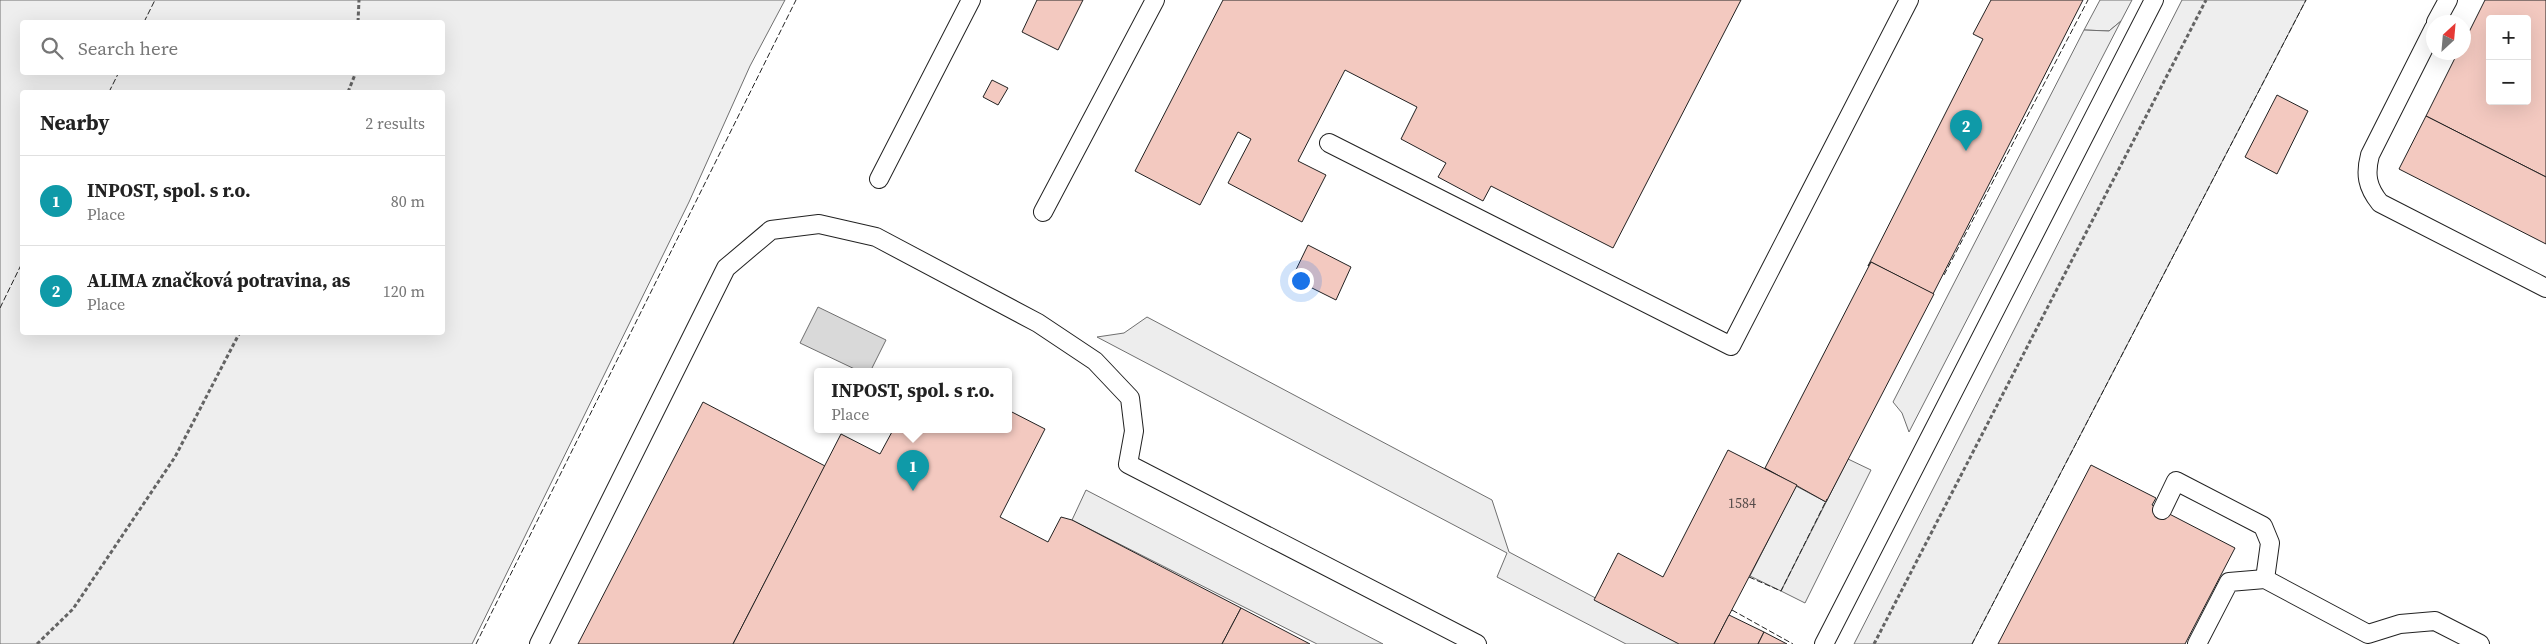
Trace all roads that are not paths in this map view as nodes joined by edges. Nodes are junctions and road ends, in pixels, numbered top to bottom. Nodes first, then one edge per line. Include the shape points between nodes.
1 (971, 0) edge
2 (1156, 0) edge
3 (1909, 0) edge
4 (2154, 0) edge
5 (2448, 0) edge
6 (2440, 15) edge
7 (2426, 44) edge
8 (1329, 143) dead end
9 (879, 179) dead end
10 (1044, 212) dead end
11 (2546, 288) edge
12 (2162, 510) dead end
13 (2265, 579) junction
14 (2365, 639) edge
15 (539, 644) edge
16 (1477, 644) edge
17 (1824, 644) edge
18 (2197, 644) edge
19 (2480, 644) edge

1 - 9 lane
2 - 10 lane
3 - 8 lane via 1731,346
4 - 17 lane
5 - 6 lane
7 - 11 lane via 2370,154 2366,168 2371,192 2380,203
12 - 13 lane via 2176,481 2263,526 2270,543
13 - 14 lane
13 - 18 lane via 2229,582
14 - 19 lane via 2400,624 2436,621
15 - 16 lane via 726,268 771,230 819,224 876,237 1038,322 1095,360 1130,398 1134,431 1128,464

